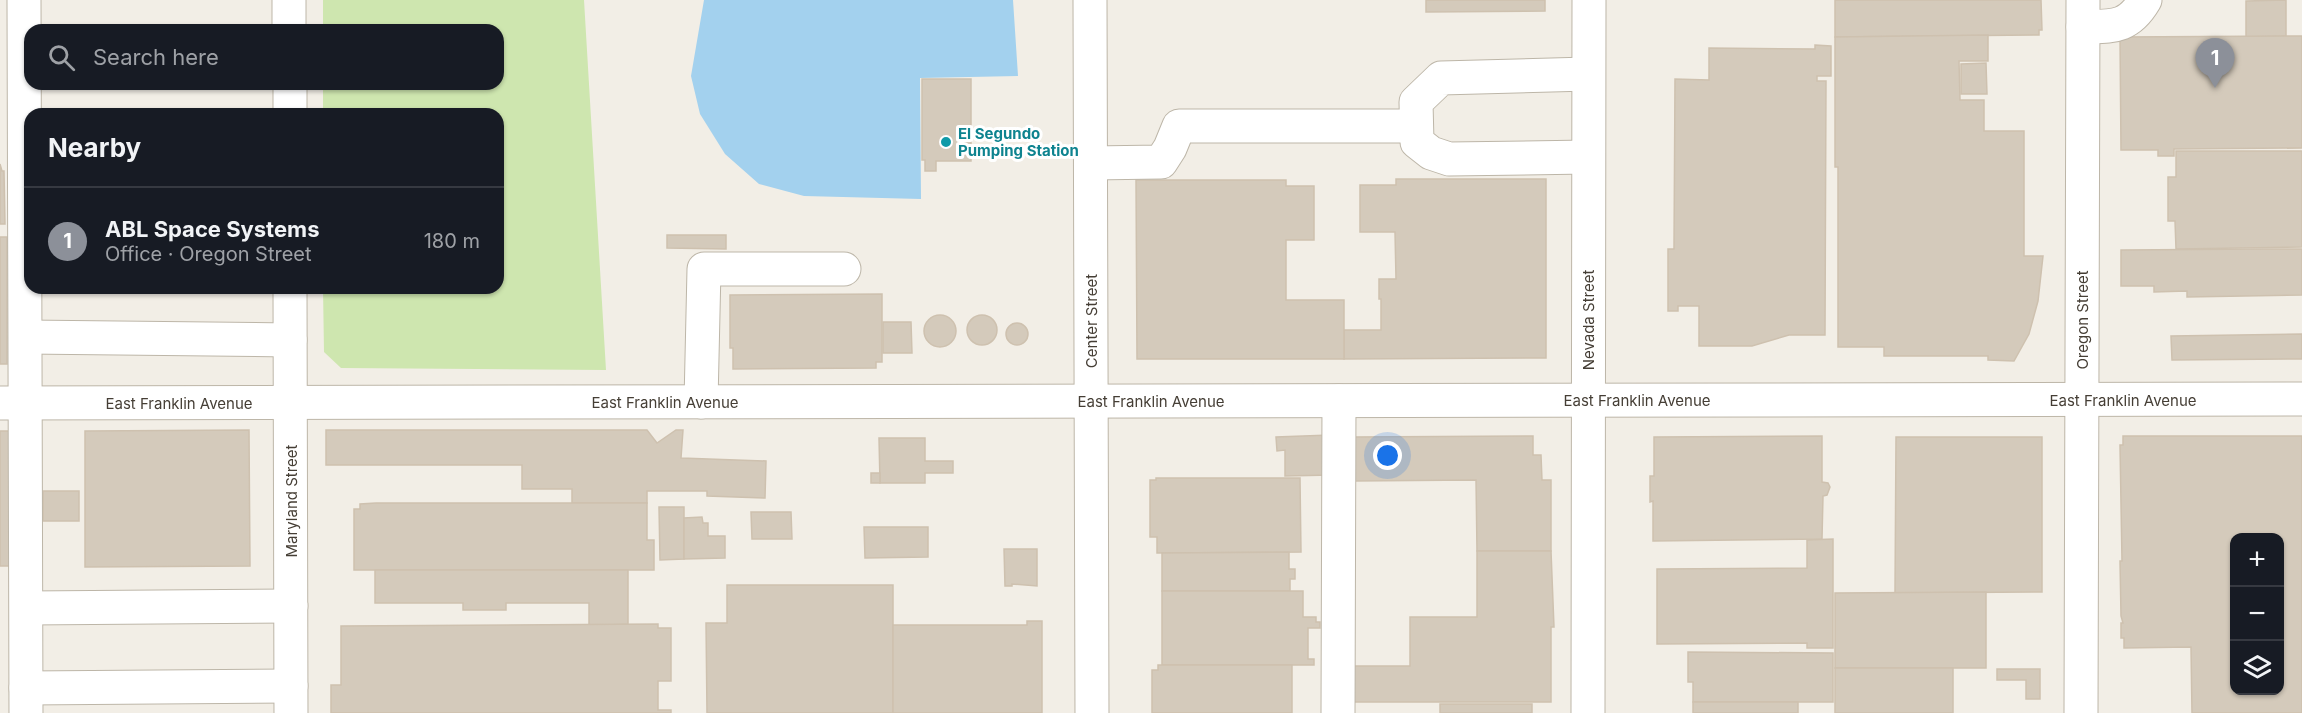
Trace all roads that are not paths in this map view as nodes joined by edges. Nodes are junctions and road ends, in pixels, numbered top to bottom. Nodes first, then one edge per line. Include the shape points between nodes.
1 (24, 0) edge
2 (289, 0) edge
3 (1090, 0) edge
4 (1589, 0) edge
5 (2145, 0) edge
6 (2083, 14) edge
7 (26, 24) edge
8 (289, 24) edge
9 (1588, 74) junction
10 (27, 90) edge
11 (290, 90) edge
12 (27, 108) edge
13 (290, 108) edge
14 (1416, 126) junction
15 (1588, 158) junction
16 (1091, 163) junction
17 (844, 269) dead end
18 (26, 294) edge
19 (290, 294) edge
20 (26, 337) junction
21 (290, 340) junction
22 (2302, 399) edge
23 (1588, 400) junction
24 (2082, 400) junction
25 (1091, 401) junction
26 (1339, 401) junction
27 (290, 402) junction
28 (700, 402) junction
29 (13, 403) edge
30 (291, 606) junction
31 (27, 608) junction
32 (291, 700) edge
33 (26, 701) edge
34 (1092, 713) edge
35 (1338, 713) edge
36 (1588, 713) edge
37 (2081, 713) edge

1 - 7 street
2 - 8 street
3 - 16 street, Center Street
4 - 9 street, Nevada Street
5 - 6 street via 2119,26
6 - 24 street, Oregon Street
9 - 14 street via 1441,78 1416,102
9 - 15 street, Nevada Street
10 - 12 street
11 - 13 street
14 - 15 street via 1417,142 1431,153 1449,159
14 - 16 street via 1179,126 1161,162
15 - 23 street, Nevada Street
16 - 25 street, Center Street
17 - 28 street via 704,269
18 - 20 street
19 - 21 street, Maryland Street
20 - 21 street
20 - 29 street
21 - 27 street, Maryland Street
22 - 24 street, East Franklin Avenue
23 - 24 street, East Franklin Avenue
23 - 26 street, East Franklin Avenue
23 - 36 street, Nevada Street
24 - 37 street, Oregon Street
25 - 26 street, East Franklin Avenue
25 - 28 street, East Franklin Avenue
25 - 34 street, Center Street
26 - 35 street
27 - 28 street, East Franklin Avenue
27 - 29 street, East Franklin Avenue
27 - 30 street, Maryland Street
29 - 31 street
30 - 31 street
30 - 32 street, Maryland Street
31 - 33 street
32 - 33 street

